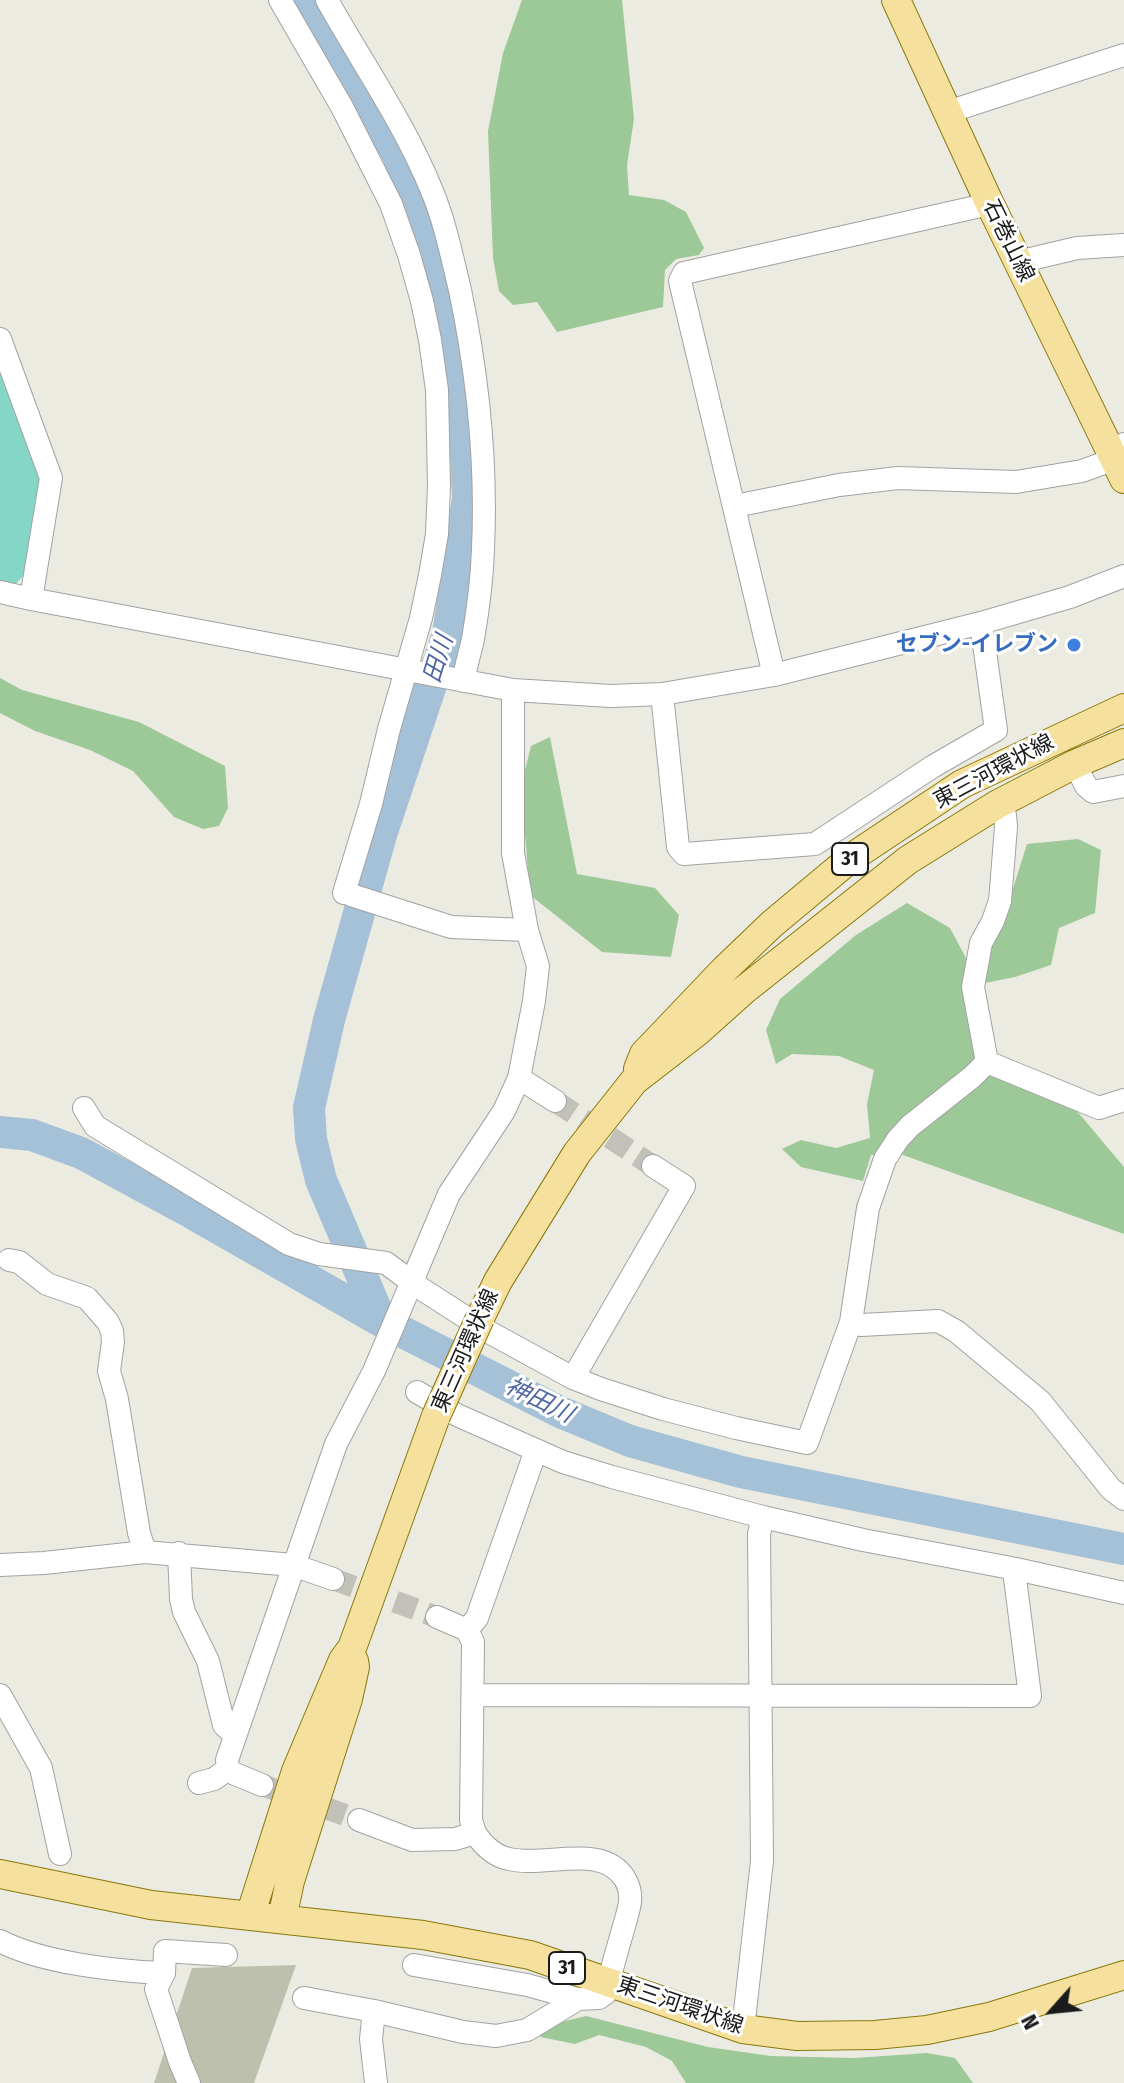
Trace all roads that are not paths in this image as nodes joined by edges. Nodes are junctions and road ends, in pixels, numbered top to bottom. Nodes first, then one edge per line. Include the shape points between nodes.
1 (280, 0) edge
2 (327, 0) edge
3 (896, 0) edge
4 (1124, 55) edge
5 (948, 112) junction
6 (988, 200) junction
7 (1124, 245) edge
8 (1018, 262) junction
9 (0, 339) edge
10 (1121, 460) edge
11 (735, 506) junction
12 (1124, 576) edge
13 (0, 592) edge
14 (31, 599) junction
15 (981, 623) junction
16 (413, 671) junction
17 (774, 675) junction
18 (459, 680) junction
19 (513, 690) junction
20 (662, 694) junction
21 (1124, 708) edge
22 (1124, 743) edge
23 (1075, 764) junction
24 (1124, 786) edge
25 (998, 804) junction
26 (527, 930) junction
27 (987, 1062) junction
28 (519, 1078) junction
29 (634, 1081) junction
30 (1124, 1100) edge
31 (555, 1101) tunnel mouth
32 (84, 1108) dead end
33 (653, 1166) tunnel mouth
34 (9, 1260) dead end
35 (412, 1282) junction
36 (851, 1322) junction
37 (573, 1378) junction
38 (417, 1392) dead end
39 (536, 1450) junction
40 (1124, 1499) edge
41 (763, 1517) junction
42 (145, 1552) junction
43 (179, 1553) junction
44 (0, 1565) edge
45 (293, 1565) junction
46 (1016, 1569) junction
47 (333, 1579) tunnel mouth
48 (1124, 1593) edge
49 (437, 1617) tunnel mouth
50 (467, 1630) junction
51 (352, 1648) junction
52 (0, 1695) edge
53 (473, 1695) junction
54 (759, 1696) junction
55 (235, 1735) junction
56 (228, 1769) junction
57 (199, 1783) dead end
58 (262, 1785) tunnel mouth
59 (359, 1820) tunnel mouth
60 (475, 1833) junction
61 (60, 1854) dead end
62 (1, 1879) edge
63 (250, 1916) junction
64 (282, 1919) junction
65 (0, 1941) edge
66 (226, 1955) dead end
67 (414, 1965) dead end
68 (164, 1973) junction
69 (1124, 1975) edge
70 (608, 1981) junction
71 (304, 1998) dead end
72 (578, 1999) junction
73 (374, 2011) junction
74 (743, 2029) junction
75 (189, 2083) edge
76 (376, 2083) edge

1 - 16 street via 391,204 430,340 437,390 437,534
2 - 18 street via 432,189 468,329 479,405 484,523 477,614
3 - 5 main road, 石巻山線
4 - 5 street
5 - 6 main road, 石巻山線
6 - 8 main road, 石巻山線
6 - 11 street via 976,207 684,273 680,281
7 - 8 street via 1077,248
8 - 10 main road, 石巻山線
9 - 14 street via 51,478
10 - 11 street via 1016,482 898,478
11 - 17 street
12 - 15 street
13 - 14 street
14 - 16 street
15 - 17 street
15 - 20 street via 996,730 815,844 684,854 678,847
16 - 18 street
16 - 26 street via 348,894 451,927
17 - 20 street
18 - 19 street
19 - 20 street
19 - 26 street via 513,853
21 - 29 main road, 東三河環状線 / 31 via 962,784 851,858 725,969 644,1054
22 - 23 main road, 東三河環状線 / 31
23 - 24 street via 1093,792
23 - 25 main road, 東三河環状線 / 31
25 - 27 street via 1006,827 1000,901 981,943 973,987
25 - 29 main road, 東三河環状線 / 31 via 908,860
26 - 28 street via 538,966
27 - 30 street via 1099,1108
27 - 36 street via 910,1126 885,1159 868,1208
28 - 31 street
28 - 35 street via 504,1111 449,1194
29 - 51 main road, 東三河環状線 / 31, bridge via 577,1153 498,1281 436,1416
32 - 35 street via 95,1126 289,1244 386,1263
33 - 37 street via 684,1186
34 - 42 street via 47,1284 87,1298 108,1322 113,1342 109,1371
35 - 37 street
35 - 45 street via 336,1444
36 - 37 street via 807,1443 663,1409
36 - 40 street via 938,1321 956,1331 1040,1401
38 - 39 street
39 - 41 street via 612,1477
39 - 50 street via 477,1618
41 - 46 street
41 - 54 street
42 - 43 street
42 - 44 street
43 - 45 street
43 - 55 street via 184,1612 208,1661 224,1725
45 - 47 street
45 - 55 street
46 - 48 street
46 - 54 street via 1030,1696
49 - 50 street
50 - 53 street via 473,1642
51 - 63 main road, 東三河環状線 / 31 via 296,1771
51 - 64 main road, 東三河環状線 / 31 via 355,1667 348,1699
52 - 61 street via 41,1768
53 - 54 street
53 - 60 street
54 - 74 street via 762,1861
55 - 56 street
56 - 57 street
56 - 58 street
59 - 60 street via 412,1840
60 - 70 street via 506,1859 606,1860 619,1869 629,1886 630,1902
62 - 63 main road, 東三河環状線 / 31
63 - 64 main road, 東三河環状線 / 31
64 - 70 main road, 東三河環状線 / 31 via 438,1937 530,1955
65 - 68 street via 63,1960
66 - 68 street via 165,1951
67 - 72 street
68 - 75 street via 156,1989
69 - 74 main road, 東三河環状線 / 31 via 989,2017 927,2030 797,2036
70 - 72 street via 599,1998
70 - 74 main road, 東三河環状線 / 31
71 - 73 street
72 - 73 street via 527,2030 496,2036
73 - 76 street

